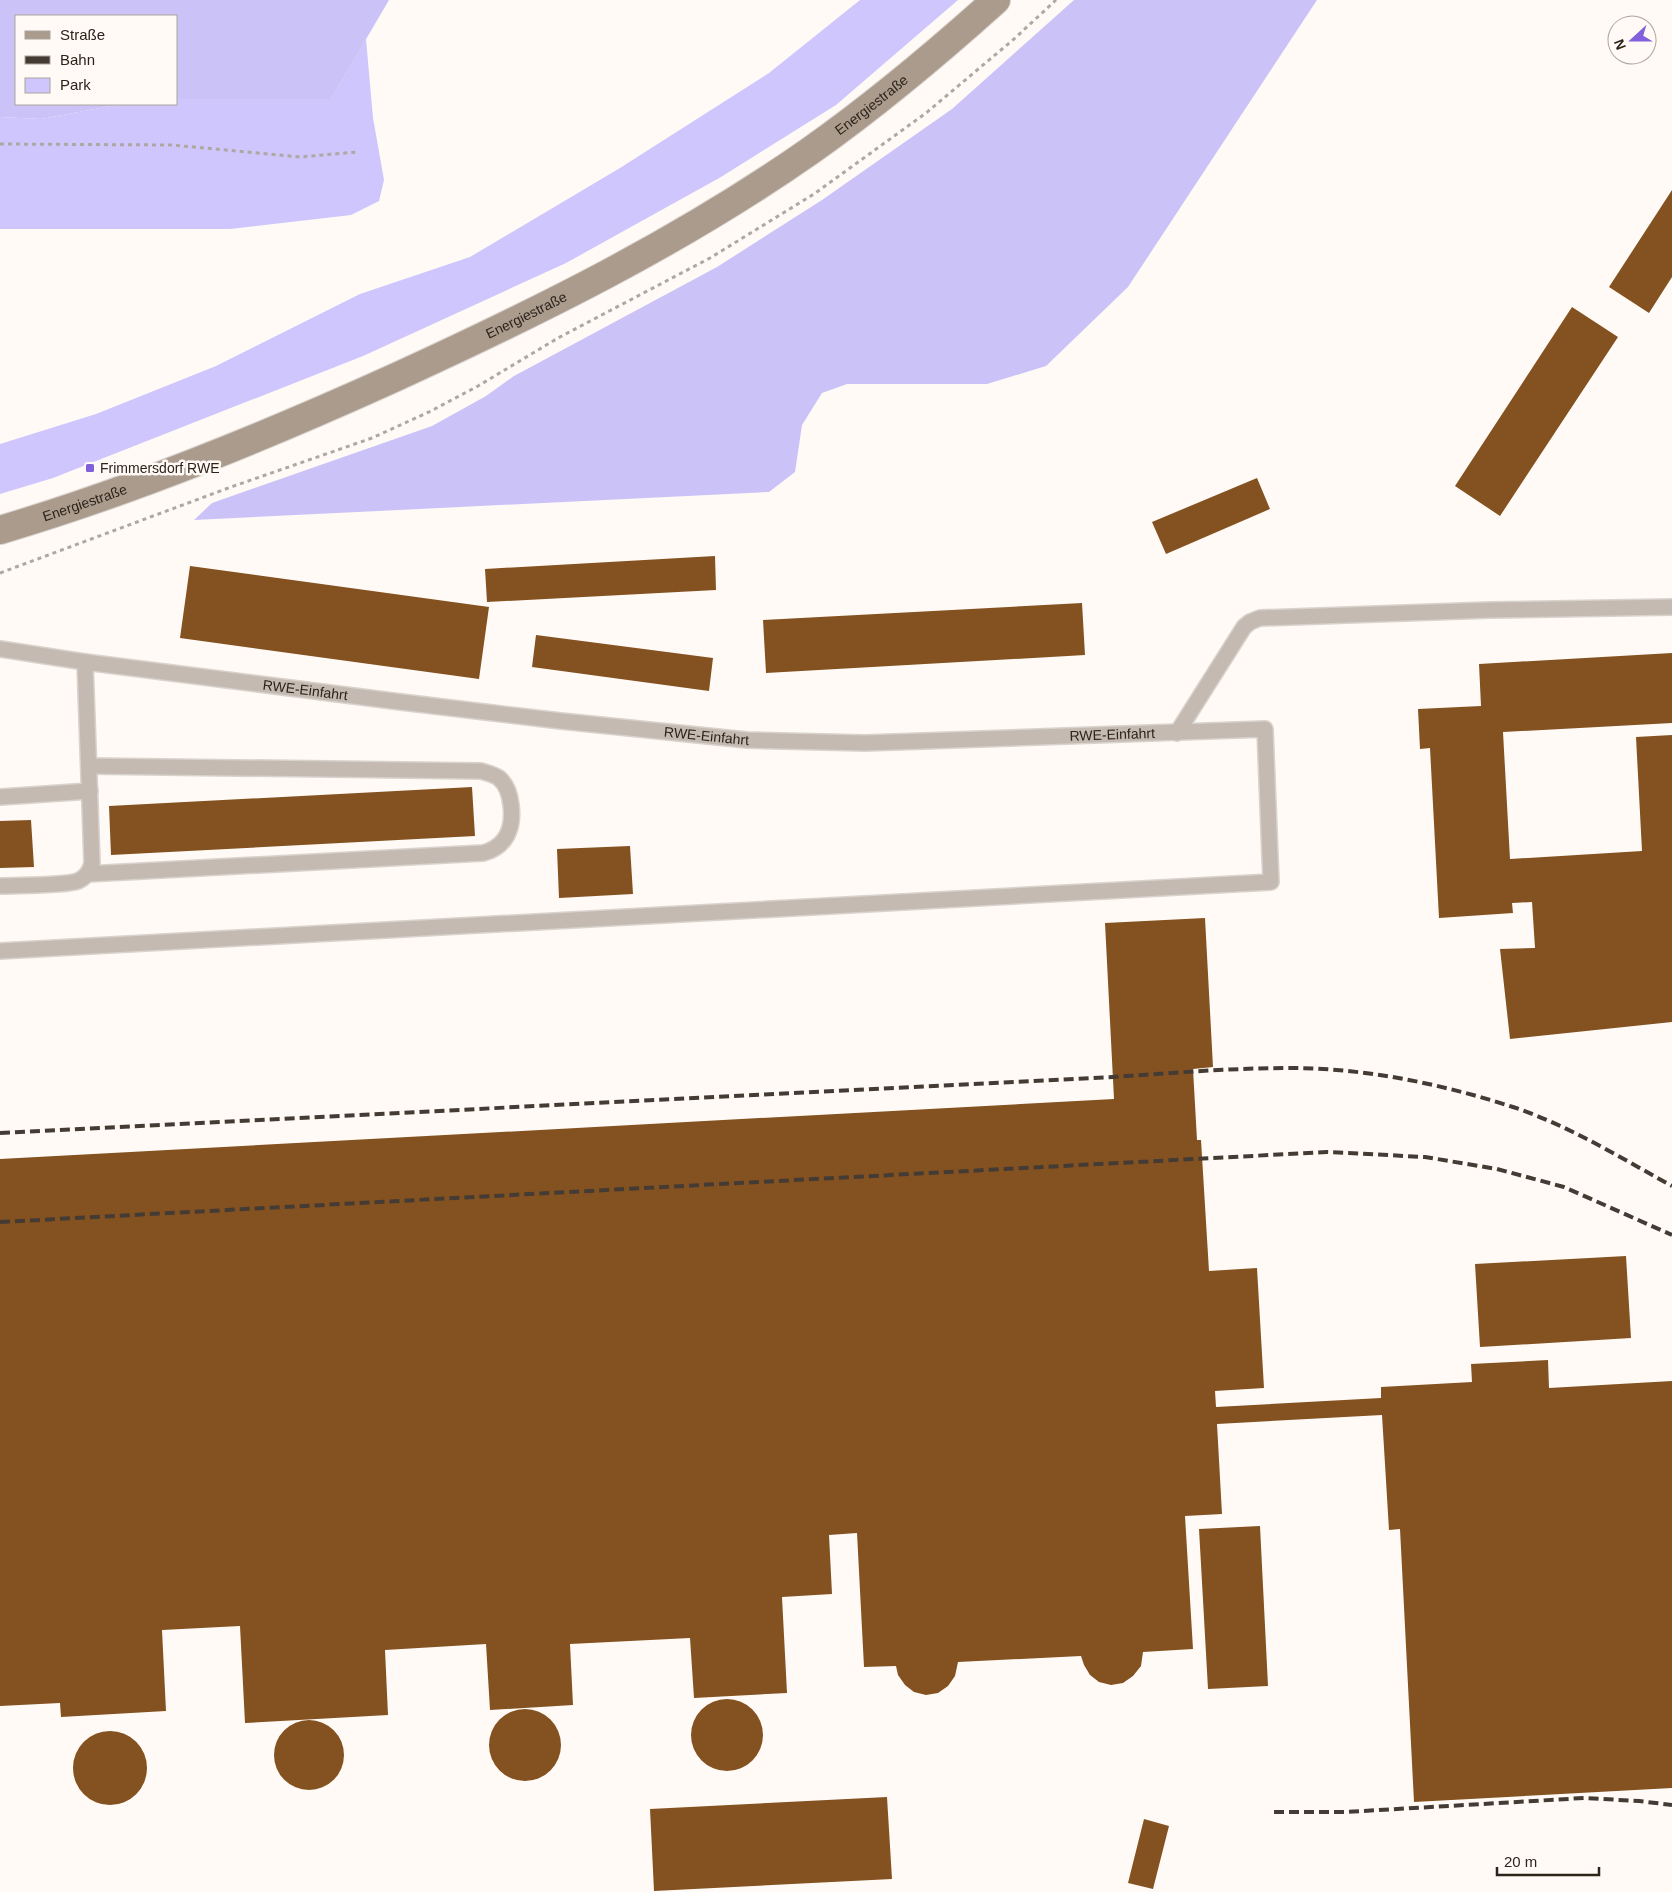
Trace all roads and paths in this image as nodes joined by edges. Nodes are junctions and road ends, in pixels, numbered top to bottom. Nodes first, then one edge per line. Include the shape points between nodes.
1 (996, 0) edge
2 (0, 144) edge
3 (357, 152) dead end
4 (0, 530) edge
5 (1672, 607) edge
6 (0, 649) edge
7 (85, 662) junction
8 (1177, 733) junction
9 (89, 766) junction
10 (90, 792) junction
11 (0, 797) edge
12 (87, 874) junction
13 (0, 886) edge
14 (0, 951) edge

1 - 4 main road, Energiestraße via 901,83 809,152 715,213 586,285 500,329 275,431 146,482
2 - 3 path via 172,146 300,158
5 - 8 lane via 1260,618 1244,628
6 - 7 lane, RWE-Einfahrt
7 - 8 lane, RWE-Einfahrt via 561,721 747,740 865,743
7 - 9 lane
8 - 14 lane, RWE-Einfahrt via 1265,729 1272,882
9 - 10 lane
9 - 12 lane via 481,771 493,775 509,791 512,818 506,838 483,853
10 - 11 lane
10 - 12 lane via 92,864
12 - 13 lane via 70,882

